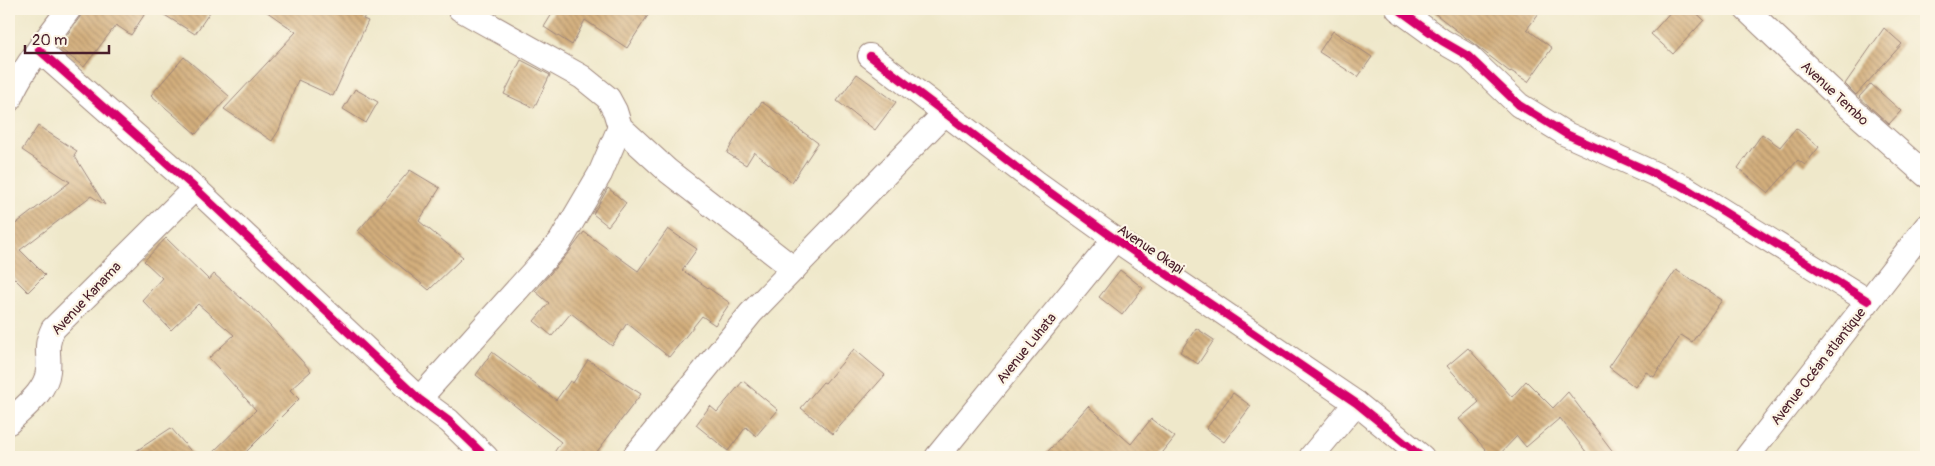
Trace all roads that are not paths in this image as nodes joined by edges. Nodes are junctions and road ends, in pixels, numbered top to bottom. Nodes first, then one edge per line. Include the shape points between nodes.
1 (69, 9) edge
2 (460, 9) edge
3 (1398, 9) edge
4 (1746, 9) edge
5 (39, 50) junction
6 (870, 56) dead end
7 (9, 100) edge
8 (945, 113) junction
9 (620, 127) junction
10 (1926, 175) edge
11 (195, 188) junction
12 (1926, 227) edge
13 (1115, 239) junction
14 (794, 269) junction
15 (1868, 301) junction
16 (419, 398) junction
17 (1356, 403) junction
18 (9, 422) edge
19 (486, 457) edge
20 (634, 457) edge
21 (937, 457) edge
22 (1311, 457) edge
23 (1422, 457) edge
24 (1748, 457) edge

1 - 5 street
2 - 9 street via 582,77 608,98
3 - 15 street via 1468,56 1518,104 1566,134 1684,187
4 - 10 street, Avenue Tembo
5 - 7 street
5 - 11 street
6 - 8 street, Avenue Okapi
8 - 13 street, Avenue Okapi
8 - 14 street
9 - 14 street via 668,171
9 - 16 street via 600,174 560,242
11 - 16 street
11 - 18 street, Avenue Kanama via 53,330 48,340 45,385
12 - 15 street, Avenue Océan atlantique
13 - 17 street, Avenue Okapi
13 - 21 street, Avenue Luhata
14 - 20 street via 751,312
15 - 24 street, Avenue Océan atlantique
16 - 19 street
17 - 22 street
17 - 23 street, Avenue Okapi

